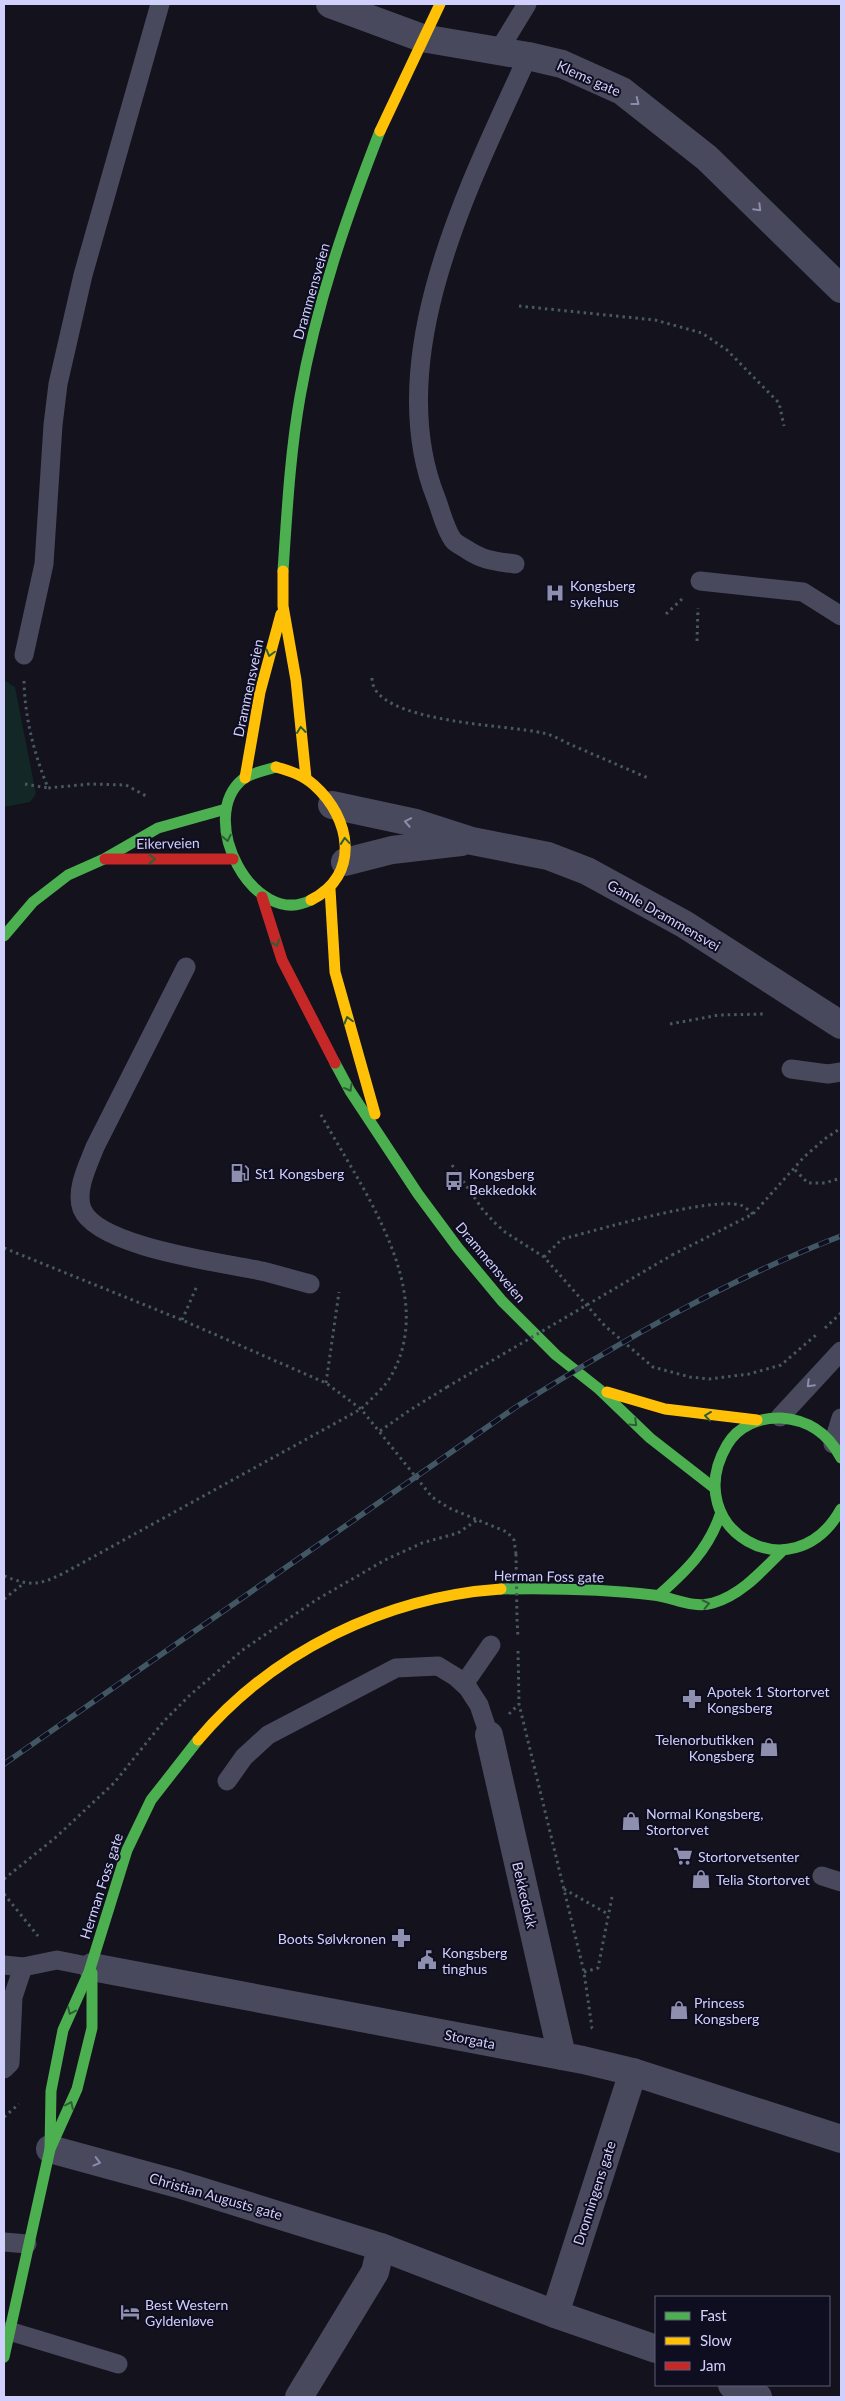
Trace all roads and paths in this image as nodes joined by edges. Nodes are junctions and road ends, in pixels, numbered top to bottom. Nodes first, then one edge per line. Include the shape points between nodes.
1 (160, 4) edge
2 (330, 4) edge
3 (440, 4) edge
4 (527, 4) edge
5 (422, 38) junction
6 (499, 50) junction
7 (528, 56) junction
8 (841, 289) edge
9 (519, 306) dead end
10 (784, 426) dead end
11 (515, 564) dead end
12 (700, 581) dead end
13 (283, 606) junction
14 (841, 616) edge
15 (24, 654) joint
16 (372, 678) dead end
17 (245, 778) junction
18 (306, 778) junction
19 (648, 778) dead end
20 (25, 784) dead end
21 (48, 788) junction
22 (146, 796) dead end
23 (332, 805) junction
24 (226, 809) junction
25 (472, 841) junction
26 (104, 859) junction
27 (234, 859) junction
28 (345, 862) junction
29 (330, 889) junction
30 (262, 896) junction
31 (4, 936) edge
32 (186, 967) dead end
33 (792, 993) junction
34 (670, 1024) dead end
35 (841, 1025) edge
36 (791, 1069) dead end
37 (841, 1072) edge
38 (320, 1113) dead end
39 (841, 1128) edge
40 (380, 1135) junction
41 (452, 1165) dead end
42 (795, 1170) junction
43 (841, 1178) edge
44 (753, 1214) junction
45 (4, 1248) edge
46 (544, 1257) junction
47 (310, 1284) dead end
48 (198, 1285) dead end
49 (339, 1292) dead end
50 (841, 1314) edge
51 (182, 1320) junction
52 (841, 1351) edge
53 (326, 1383) junction
54 (599, 1389) junction
55 (361, 1409) junction
56 (780, 1417) junction
57 (841, 1418) edge
58 (757, 1420) junction
59 (380, 1431) junction
60 (837, 1451) edge
61 (713, 1487) junction
62 (841, 1509) edge
63 (720, 1515) junction
64 (811, 1543) junction
65 (826, 1545) dead end
66 (782, 1551) junction
67 (4, 1576) edge
68 (24, 1584) junction
69 (659, 1595) junction
70 (4, 1599) edge
71 (491, 1645) dead end
72 (464, 1684) junction
73 (489, 1735) joint
74 (228, 1781) dead end
75 (822, 1876) dead end
76 (841, 1882) edge
77 (563, 1888) junction
78 (4, 1894) edge
79 (612, 1897) dead end
80 (608, 1914) junction
81 (57, 1960) junction
82 (4, 1965) edge
83 (22, 1967) junction
84 (92, 1967) junction
85 (584, 1972) junction
86 (599, 2034) dead end
87 (562, 2056) junction
88 (4, 2069) edge
89 (633, 2072) junction
90 (841, 2139) edge
91 (50, 2149) junction
92 (4, 2242) edge
93 (27, 2244) junction
94 (381, 2247) junction
95 (555, 2314) junction
96 (9, 2331) junction
97 (655, 2350) edge
98 (4, 2357) edge
99 (118, 2364) dead end
100 (734, 2386) edge
101 (299, 2397) edge
102 (758, 2397) edge

1 - 15 lane via 83,275 58,384 44,564
2 - 5 street, Klems gate
3 - 5 main road, Drammensveien
4 - 6 lane
5 - 6 street, Klems gate
5 - 13 main road, Drammensveien via 383,124 354,202 312,344 290,468
6 - 7 street, Klems gate
7 -> 8 street, Klems gate via 562,64 622,91 707,158
7 - 11 lane via 447,250 428,310 417,395 426,472 454,541 482,559
9 - 10 path via 655,320 702,333 727,350 779,403
12 - 14 lane via 803,592
13 -> 17 main road, Drammensveien via 260,692
18 -> 13 main road, Drammensveien via 297,690
15 - 21 path via 25,712 35,757
16 - 19 path via 372,687 380,698 425,716 543,733
17 - 18 main road via 254,772 276,767
17 - 24 main road via 232,791
18 - 23 main road via 325,794
20 - 21 path
21 - 22 path via 126,785
25 -> 23 street, Gamle Drammensvei via 416,823
28 -> 23 main road via 345,835
24 - 26 main road, Eikerveien via 158,828
24 -> 27 main road via 225,829
25 - 28 street, Gamle Drammensvei via 392,850
25 - 33 street, Gamle Drammensvei via 548,856 587,871 684,924
26 -> 27 main road, Eikerveien
26 - 31 main road, Eikerveien via 68,875 51,887 33,902
27 - 30 main road via 245,880
28 - 29 main road
29 - 30 main road via 321,898 297,906 285,906
40 -> 29 main road, Drammensveien via 335,972
30 -> 40 main road, Drammensveien via 282,960 350,1091
32 - 47 lane via 95,1147 84,1174 80,1198 82,1208 87,1218 97,1226 162,1251
33 - 34 path via 782,1014 719,1015
33 - 35 street, Gamle Drammensvei
36 - 37 lane via 828,1074
38 - 55 path via 388,1238 398,1263 404,1293 406,1325 398,1361 391,1376
39 - 42 path via 818,1144
40 - 54 main road, Drammensveien via 418,1194 479,1274 528,1328
41 - 46 path via 494,1222
42 - 43 path via 808,1183 825,1183
42 - 44 path
44 - 46 path via 742,1205 693,1208 562,1239
44 - 59 path, bridge via 672,1255 447,1387
45 - 51 path
46 - 50 path via 605,1326 653,1367 690,1377 709,1379 749,1374 781,1365
48 - 51 path
49 - 53 path
51 - 53 path
52 -> 56 lane
53 - 55 path
58 -> 54 main road, Drammensveien via 665,1409
54 -> 61 main road, Drammensveien via 650,1438
55 - 59 path
55 - 68 path via 64,1573 45,1582
56 - 58 main road
56 - 60 main road via 817,1428
57 - 60 lane
58 - 61 main road via 741,1428 719,1454
59 - 77 path, bridge via 432,1497 449,1508 507,1532 514,1540 519,1704
61 - 63 main road
62 - 64 main road via 834,1523
63 - 66 main road via 740,1538 760,1548
63 - 69 main road via 706,1549 682,1576
64 - 65 main road
64 - 66 main road
69 -> 66 main road, Herman Foss gate via 696,1606 711,1604 740,1589
67 - 68 path
68 - 70 path
69 - 84 main road, Herman Foss gate via 540,1588 450,1594 387,1611 300,1653 242,1696 214,1723 187,1752 143,1812 116,1880
71 - 72 lane
72 - 73 lane via 479,1705
72 - 74 lane via 438,1666 396,1668 268,1735 244,1757
73 - 87 street, Bekkedokk
75 - 76 lane
77 - 80 path
77 - 85 path
78 - 81 path
79 - 80 path
80 - 85 path via 598,1968
81 - 83 lane
81 - 84 lane
82 - 83 lane
83 - 88 lane via 13,1997 10,2063
84 - 87 street, Storgata
91 -> 84 main road, Herman Foss gate via 77,2089 92,2028
84 -> 91 main road, Herman Foss gate via 64,2025 52,2085
85 - 86 path via 592,2028
87 - 89 street, Storgata
89 - 90 street, Storgata
89 - 95 street, Dronningens gate
91 - 93 main road, Herman Foss gate
91 -> 94 street, Christian Augusts gate via 280,2214
92 - 93 lane
93 - 96 main road, Herman Foss gate
94 - 95 street, Christian Augusts gate
94 - 101 street via 375,2272
95 - 97 street, Christian Augusts gate
96 - 98 main road, Herman Foss gate
96 - 99 lane
100 - 102 street

